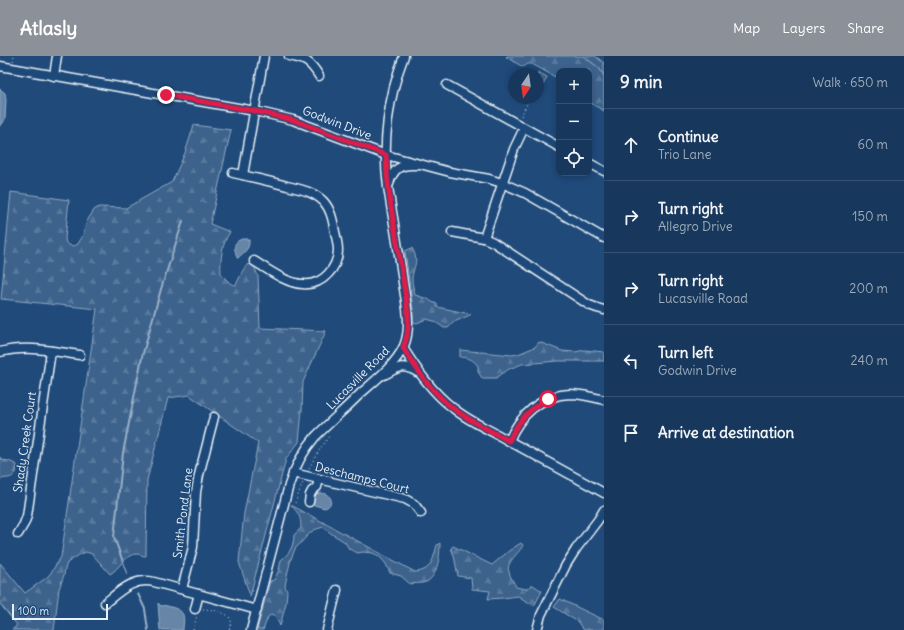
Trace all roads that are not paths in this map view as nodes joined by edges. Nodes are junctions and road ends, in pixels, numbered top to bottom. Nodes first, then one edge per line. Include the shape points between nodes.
1 (57, 56) edge
2 (264, 56) edge
3 (289, 56) edge
4 (404, 56) edge
5 (0, 66) edge
6 (54, 76) junction
7 (318, 76) dead end
8 (447, 85) dead end
9 (255, 111) junction
10 (520, 126) junction
11 (556, 145) edge
12 (386, 155) junction
13 (425, 165) junction
14 (592, 165) edge
15 (604, 171) edge
16 (233, 173) dead end
17 (243, 175) junction
18 (502, 183) junction
19 (388, 186) junction
20 (452, 232) dead end
21 (484, 238) junction
22 (604, 238) edge
23 (254, 261) dead end
24 (604, 310) edge
25 (403, 348) junction
26 (51, 351) junction
27 (0, 352) edge
28 (80, 355) dead end
29 (420, 373) junction
30 (377, 379) junction
31 (604, 400) edge
32 (214, 417) dead end
33 (509, 441) junction
34 (293, 473) junction
35 (319, 479) junction
36 (604, 493) edge
37 (309, 502) dead end
38 (604, 510) edge
39 (421, 513) dead end
40 (18, 534) dead end
41 (182, 589) junction
42 (337, 590) dead end
43 (199, 594) junction
44 (105, 603) dead end
45 (198, 610) road end
46 (257, 610) junction
47 (251, 630) edge
48 (327, 630) edge
49 (536, 630) edge

1 - 6 street
2 - 9 street
3 - 7 street via 307,61
4 - 12 street, Lucasville Road via 391,104
5 - 6 street, Godwin Drive
6 - 9 street, Godwin Drive
8 - 10 street
9 - 12 street, Godwin Drive via 293,120
9 - 17 street
10 - 11 street
10 - 18 street
12 - 13 street, Godwin Drive
12 - 19 street, Lucasville Road
13 - 18 street, Godwin Drive
13 - 19 street via 409,164 400,167 392,174
14 - 15 street
16 - 17 street
17 - 23 street via 306,191 323,201 333,219 338,250 332,269 325,277 314,283 302,284 286,279
18 - 21 street
18 - 22 street, Godwin Drive via 525,193
19 - 25 street, Lucasville Road via 407,314 407,336
20 - 21 street
21 - 24 street via 589,305
25 - 29 street
25 - 30 street, Lucasville Road
26 - 27 street via 27,348
26 - 28 street
26 - 40 street, Shady Creek Court via 26,516
29 - 30 street via 404,367
29 - 33 street via 454,409
30 - 34 street, Lucasville Road via 315,437
31 - 33 street via 569,394 548,399 522,418
32 - 41 street, Smith Pond Lane via 199,475 193,547
33 - 36 street
34 - 35 street, Deschamps Court
34 - 46 street, Lucasville Road
35 - 37 street
35 - 39 street, Deschamps Court via 405,499 414,504
38 - 49 street via 566,565
41 - 43 street
41 - 44 street via 151,581 140,581 125,587
42 - 48 street
43 - 45 street
43 - 46 street
46 - 47 street, Lucasville Road

